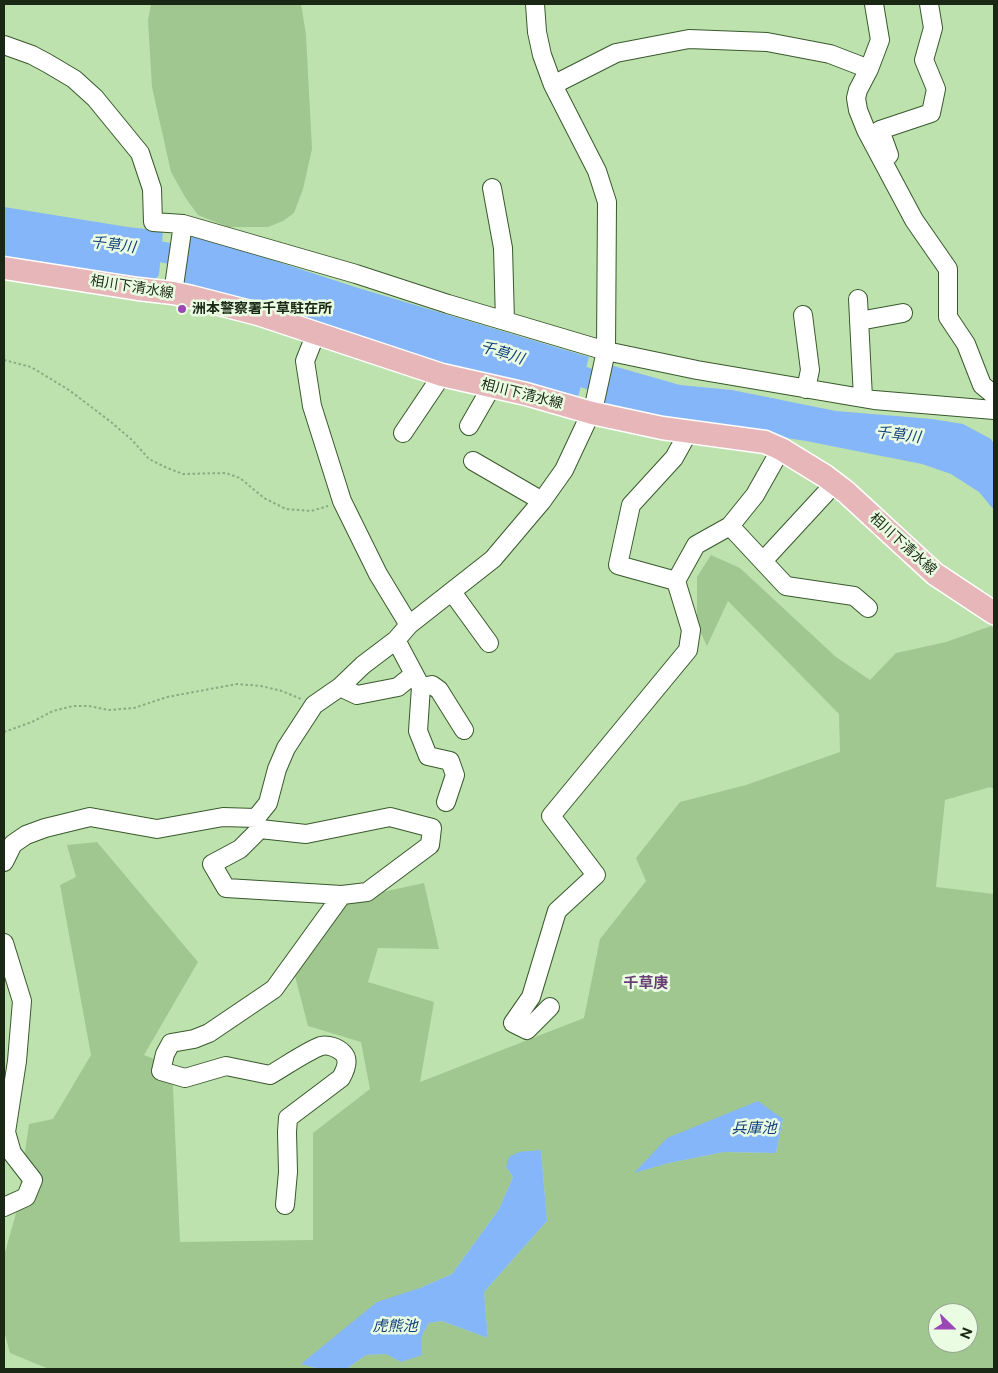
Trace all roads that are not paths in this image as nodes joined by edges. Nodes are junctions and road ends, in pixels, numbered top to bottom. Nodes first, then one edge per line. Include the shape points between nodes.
1 (535, 4) edge
2 (874, 4) edge
3 (929, 4) edge
4 (4, 45) edge
5 (869, 70) junction
6 (553, 85) junction
7 (889, 175) junction
8 (492, 188) dead end
9 (184, 224) junction
10 (4, 268) edge
11 (173, 293) junction
12 (858, 299) dead end
13 (903, 312) dead end
14 (803, 315) dead end
15 (505, 321) junction
16 (859, 321) junction
17 (316, 333) junction
18 (606, 355) junction
19 (442, 375) junction
20 (492, 386) junction
21 (806, 389) junction
22 (994, 395) edge
23 (863, 398) junction
24 (593, 409) junction
25 (994, 410) edge
26 (469, 426) dead end
27 (689, 431) junction
28 (403, 433) dead end
29 (781, 449) junction
30 (473, 461) dead end
31 (835, 484) junction
32 (542, 501) junction
33 (730, 526) junction
34 (763, 561) junction
35 (676, 581) junction
36 (452, 592) junction
37 (868, 608) dead end
38 (994, 613) edge
39 (409, 625) junction
40 (396, 640) junction
41 (489, 643) dead end
42 (418, 680) junction
43 (340, 687) junction
44 (464, 730) dead end
45 (446, 802) dead end
46 (258, 823) junction
47 (4, 862) edge
48 (342, 894) junction
49 (4, 943) edge
50 (550, 1007) dead end
51 (285, 1205) dead end
52 (4, 1207) edge

1 - 6 street via 542,55
2 - 5 street via 880,40
3 - 7 street via 933,28 924,60 936,89 931,113 880,130 892,166
4 - 9 street via 47,63 74,79 95,98 140,153 152,189 152,222
5 - 6 street via 830,54 767,42 689,39 616,53
5 - 7 street via 858,90 858,110
6 - 18 street via 597,171 607,202
7 - 22 street via 914,220 948,268 948,317 966,344 982,385
8 - 15 street via 503,248
9 - 11 street
9 - 15 street
10 - 11 main road, 相川下清水線
11 - 17 main road, 相川下清水線 via 258,314
12 - 16 street
13 - 16 street
14 - 21 street via 810,370
15 - 18 street
16 - 23 street
17 - 19 main road, 相川下清水線
17 - 39 street via 305,362 312,406 342,501 378,574
18 - 21 street
18 - 24 street
19 - 20 main road, 相川下清水線
19 - 28 street
20 - 24 main road, 相川下清水線
20 - 26 street
21 - 23 street
23 - 25 street
24 - 27 main road, 相川下清水線 via 662,428
24 - 32 street via 564,470
27 - 29 main road, 相川下清水線 via 765,442
27 - 35 street via 674,458 630,505 618,565
29 - 31 main road, 相川下清水線
29 - 33 street via 755,495
30 - 32 street
31 - 34 street
31 - 38 main road, 相川下清水線 via 935,574
32 - 36 street via 493,559
33 - 34 street
33 - 35 street via 696,544
34 - 37 street via 786,586 854,596
35 - 50 street via 691,630 688,650 551,816 596,875 557,911 531,997 513,1023 527,1030
36 - 39 street
36 - 41 street
39 - 40 street
40 - 42 street
40 - 43 street
42 - 43 street via 357,695
42 - 44 street via 439,690
42 - 45 street via 418,731 428,756 450,761 454,775
43 - 46 street via 314,705 286,748
46 - 47 street via 222,817 157,829 90,817 26,835 13,844
46 - 48 street via 240,849 212,864 226,888
46 - 48 street via 306,834 390,817 432,828 430,845 367,892
48 - 51 street via 274,989 209,1033 171,1043 161,1070 186,1078 226,1066 270,1075 323,1046 336,1048 344,1054 346,1070 341,1078 288,1118
49 - 52 street via 22,1001 6,1132 12,1153 33,1180 26,1196

